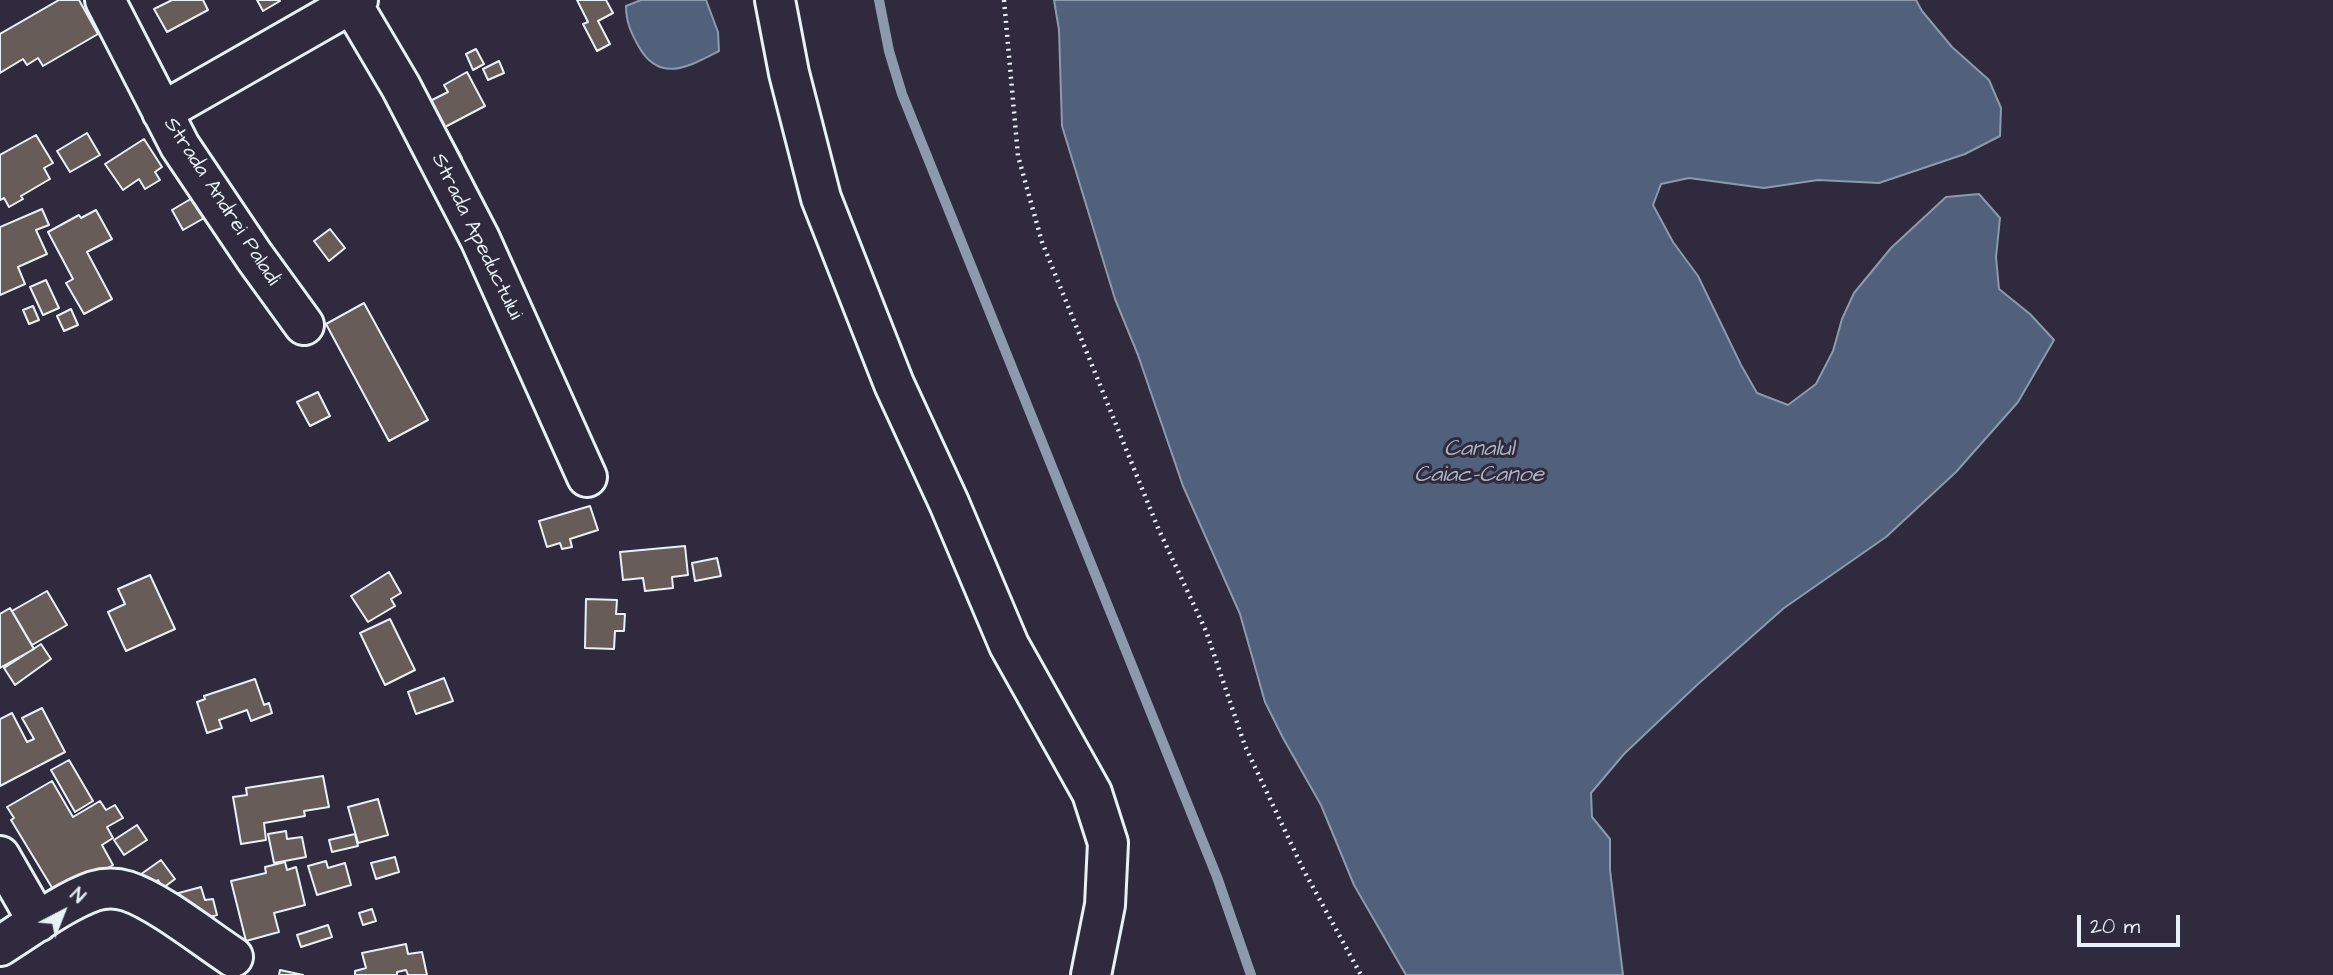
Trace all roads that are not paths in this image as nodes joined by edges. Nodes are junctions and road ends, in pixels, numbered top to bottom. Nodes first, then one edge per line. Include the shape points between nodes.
1 (104, 0) edge
2 (775, 0) edge
3 (355, 2) edge
4 (162, 112) junction
5 (304, 325) dead end
6 (587, 477) dead end
7 (0, 856) edge
8 (38, 922) junction
9 (0, 946) edge
10 (233, 957) dead end
11 (1091, 975) edge

1 - 4 street, Strada Andrei Paladi
2 - 11 street via 821,198 894,384 1009,645 1092,793 1108,843 1105,905
3 - 4 street
3 - 6 street, Strada Apeductului via 480,239
4 - 5 street, Strada Andrei Paladi
7 - 8 street
8 - 9 street
8 - 10 street via 96,890 125,890

